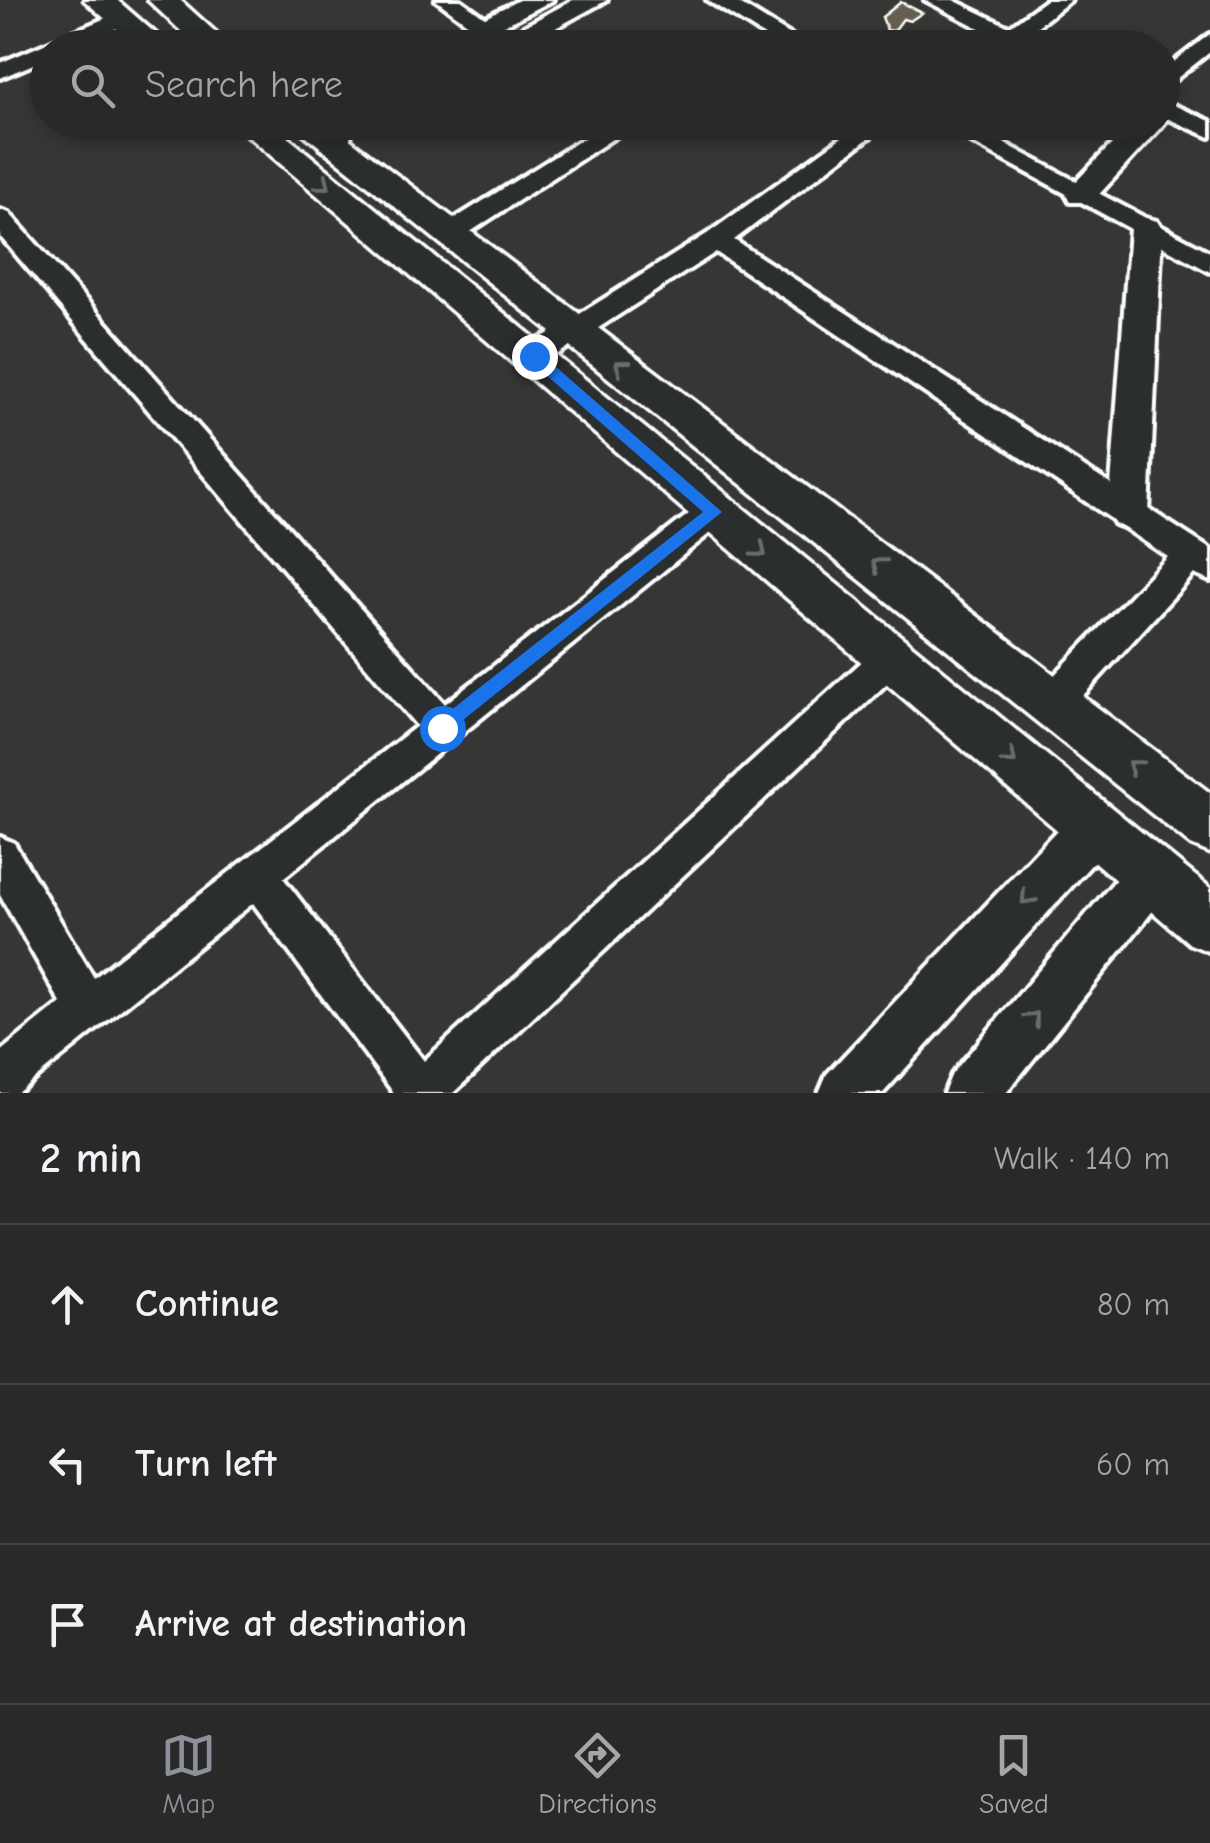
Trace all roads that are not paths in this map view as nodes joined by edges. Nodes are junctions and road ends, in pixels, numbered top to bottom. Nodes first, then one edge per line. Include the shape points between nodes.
1 (163, 0) edge
2 (447, 0) edge
3 (540, 0) edge
4 (594, 0) edge
5 (718, 0) edge
6 (936, 0) edge
7 (1060, 0) edge
8 (110, 9) edge
9 (78, 30) edge
10 (135, 30) edge
11 (197, 30) edge
12 (483, 30) edge
13 (498, 30) edge
14 (507, 30) edge
15 (769, 30) edge
16 (1001, 30) edge
17 (1019, 30) edge
18 (1210, 41) edge
19 (30, 58) edge
20 (0, 71) edge
21 (1180, 80) edge
22 (1180, 116) edge
23 (1210, 130) edge
24 (270, 140) edge
25 (338, 140) edge
26 (599, 140) edge
27 (854, 140) edge
28 (979, 140) edge
29 (1130, 140) edge
30 (1081, 195) junction
31 (0, 219) edge
32 (1146, 229) junction
33 (452, 232) junction
34 (716, 240) junction
35 (1210, 263) edge
36 (572, 330) junction
37 (534, 356) junction
38 (714, 512) junction
39 (1129, 514) junction
40 (1200, 561) edge
41 (890, 658) junction
42 (1053, 702) junction
43 (442, 728) junction
44 (1210, 826) edge
45 (1093, 827) junction
46 (0, 857) edge
47 (256, 875) junction
48 (1150, 875) junction
49 (1210, 924) edge
50 (88, 1009) junction
51 (0, 1078) edge
52 (846, 1093) edge
53 (971, 1093) edge

1 - 11 main road
2 - 12 street
3 - 13 street
4 - 14 street
5 - 15 street
6 - 16 street
7 - 17 street
8 - 9 street
8 - 10 main road
18 - 21 street
19 - 20 street
22 - 23 street
24 -> 37 main road
25 - 33 main road
26 - 33 street
27 - 34 street
28 - 30 street
29 - 30 street
30 - 32 street
31 - 43 street
32 - 35 street
32 - 39 street
33 - 36 main road
34 - 36 street
34 - 39 street
36 - 37 street
42 -> 36 main road
37 - 38 main road
38 -> 41 main road
38 - 43 street
39 - 40 street
40 - 42 street
41 -> 45 main road
41 - 47 street via 421,1093
44 -> 42 main road
43 - 47 street
45 - 48 main road
45 -> 52 street
46 - 50 street
47 - 50 street
48 - 49 main road
53 -> 48 street
50 - 51 street

